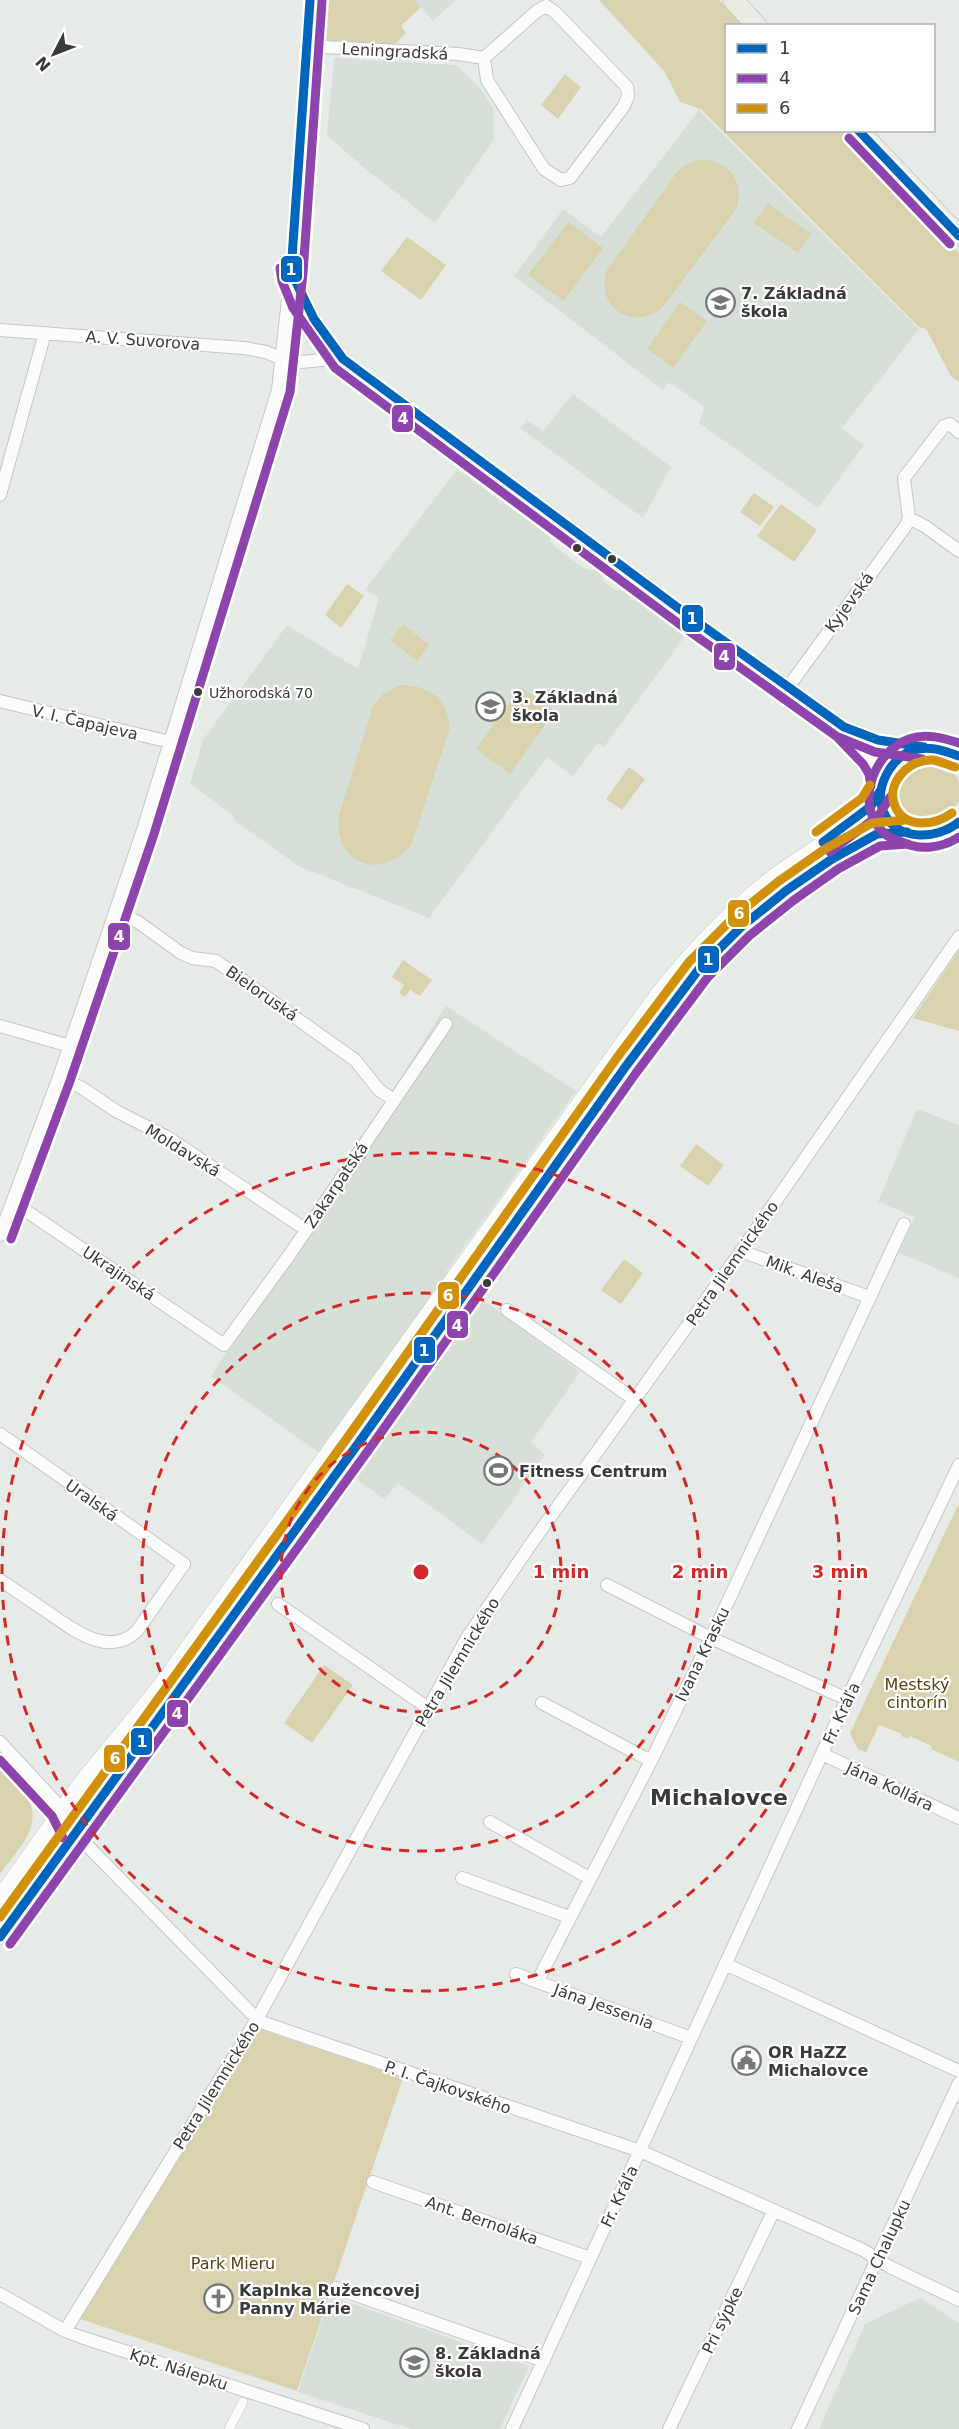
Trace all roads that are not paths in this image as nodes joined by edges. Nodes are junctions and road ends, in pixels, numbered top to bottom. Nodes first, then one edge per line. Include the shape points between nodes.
1 (310, 0) edge
2 (733, 0) edge
3 (756, 24) edge
4 (306, 46) junction
5 (484, 58) junction
6 (860, 132) edge
7 (959, 236) edge
8 (291, 272) junction
9 (0, 330) edge
10 (45, 333) junction
11 (343, 359) junction
12 (283, 361) junction
13 (959, 432) edge
14 (0, 495) edge
15 (909, 518) junction
16 (959, 551) edge
17 (789, 686) junction
18 (0, 701) edge
19 (844, 727) junction
20 (170, 742) junction
21 (924, 747) junction
22 (941, 749) junction
23 (959, 749) edge
24 (959, 756) edge
25 (881, 787) junction
26 (959, 822) edge
27 (907, 832) junction
28 (935, 835) junction
29 (959, 837) edge
30 (115, 912) junction
31 (728, 915) junction
32 (741, 927) junction
33 (959, 937) edge
34 (446, 1024) dead end
35 (0, 1026) edge
36 (70, 1046) junction
37 (600, 1073) junction
38 (59, 1077) junction
39 (614, 1083) junction
40 (394, 1100) junction
41 (13, 1202) junction
42 (904, 1224) dead end
43 (305, 1229) junction
44 (0, 1235) edge
45 (741, 1251) junction
46 (869, 1297) junction
47 (507, 1310) dead end
48 (224, 1345) joint
49 (635, 1400) junction
50 (0, 1434) edge
51 (331, 1449) junction
52 (346, 1459) junction
53 (959, 1465) edge
54 (0, 1580) edge
55 (608, 1585) dead end
56 (278, 1604) dead end
57 (711, 1638) junction
58 (160, 1686) junction
59 (174, 1697) junction
60 (847, 1700) junction
61 (542, 1703) dead end
62 (428, 1708) junction
63 (0, 1742) edge
64 (822, 1754) junction
65 (651, 1761) junction
66 (62, 1809) junction
67 (959, 1818) edge
68 (490, 1822) dead end
69 (74, 1832) junction
70 (462, 1878) dead end
71 (589, 1878) junction
72 (0, 1897) edge
73 (569, 1917) junction
74 (0, 1937) edge
75 (725, 1964) junction
76 (516, 1974) dead end
77 (537, 1982) junction
78 (257, 2019) junction
79 (691, 2038) junction
80 (959, 2071) edge
81 (959, 2083) edge
82 (640, 2151) junction
83 (373, 2182) dead end
84 (774, 2210) junction
85 (590, 2258) junction
86 (878, 2261) junction
87 (336, 2288) dead end
88 (0, 2294) edge
89 (959, 2300) edge
90 (65, 2331) junction
91 (543, 2361) junction
92 (243, 2402) dead end
93 (230, 2429) edge
94 (363, 2429) edge
95 (512, 2429) edge
96 (669, 2429) edge
97 (798, 2429) edge

1 - 4 street
2 - 3 main road
4 - 5 street, Leningradská
4 - 8 street
5 - 5 street via 487,80 544,169 561,180 570,178 628,96 627,87 546,6
6 - 7 main road
8 - 11 street via 314,319
8 - 12 street
9 - 10 street, A. V. Suvorova
10 - 12 street, A. V. Suvorova via 244,348 266,352
10 - 14 street
11 - 12 street
11 - 17 street
12 - 20 street via 278,390
13 - 15 street via 950,424 944,426 904,478
15 - 16 street
15 - 17 street, Kyjevská
17 - 19 street
18 - 20 street, V. I. Čapajeva
19 - 21 street via 878,740
19 - 25 street via 880,769
20 - 30 street
21 - 22 street
21 - 25 street via 898,759
22 - 23 street
22 - 24 street
25 - 27 street via 885,814
25 - 31 street via 866,811 774,876
26 - 28 street
27 - 28 street
27 - 32 street via 877,834 854,846 787,890
28 - 29 street
30 - 36 street
30 - 40 street, Bieloruská via 138,922 181,953 216,961 355,1060 378,1090
31 - 32 street
31 - 37 street via 672,976
32 - 39 street via 699,969
33 - 45 street, Petra Jilemnického
34 - 40 street, Zakarpatská
35 - 36 street
36 - 38 street
37 - 39 street
37 - 51 street
38 - 41 street
38 - 43 street, Moldavská via 167,1137
39 - 52 street
40 - 43 street, Zakarpatská
41 - 44 street
41 - 48 street, Ukrajinská
42 - 46 street, Ivana Krasku
43 - 48 street, Zakarpatská
45 - 46 street, Mik. Aleša
45 - 49 street, Petra Jilemnického
46 - 57 street, Ivana Krasku
47 - 49 street
49 - 62 street, Petra Jilemnického via 467,1638
50 - 54 street, Uralská via 184,1564 132,1635 115,1641 82,1636
51 - 52 street
51 - 58 street
52 - 59 street
53 - 60 street, Fr. Kráľa
55 - 57 street
56 - 62 street
57 - 60 street
57 - 65 street, Ivana Krasku
58 - 59 street
58 - 66 street
59 - 69 street
60 - 64 street, Fr. Kráľa
61 - 65 street
62 - 78 street, Petra Jilemnického
63 - 66 street, P. I. Čajkovského
64 - 67 street, Jána Kollára
64 - 75 street, Fr. Kráľa
65 - 71 street, Ivana Krasku
66 - 69 street, P. I. Čajkovského
66 - 72 street
68 - 71 street
69 - 74 street
69 - 78 street, P. I. Čajkovského
70 - 73 street
71 - 73 street, Ivana Krasku
73 - 77 street, Ivana Krasku
75 - 79 street, Fr. Kráľa
75 - 80 street
76 - 77 street, Jána Jessenia
77 - 79 street, Jána Jessenia
78 - 82 street, P. I. Čajkovského
78 - 90 street, Petra Jilemnického
79 - 82 street, Fr. Kráľa
81 - 86 street, Sama Chalupku
82 - 84 street, P. I. Čajkovského
82 - 85 street, Fr. Kráľa
83 - 85 street, Ant. Bernoláka
84 - 86 street, P. I. Čajkovského via 863,2250
84 - 96 street, Pri sýpke
85 - 91 street, Fr. Kráľa
86 - 89 street, P. I. Čajkovského
86 - 97 street, Sama Chalupku
87 - 91 street
88 - 90 street, Kpt. Nálepku
90 - 94 street, Kpt. Nálepku
91 - 95 street, Fr. Kráľa
92 - 93 street

